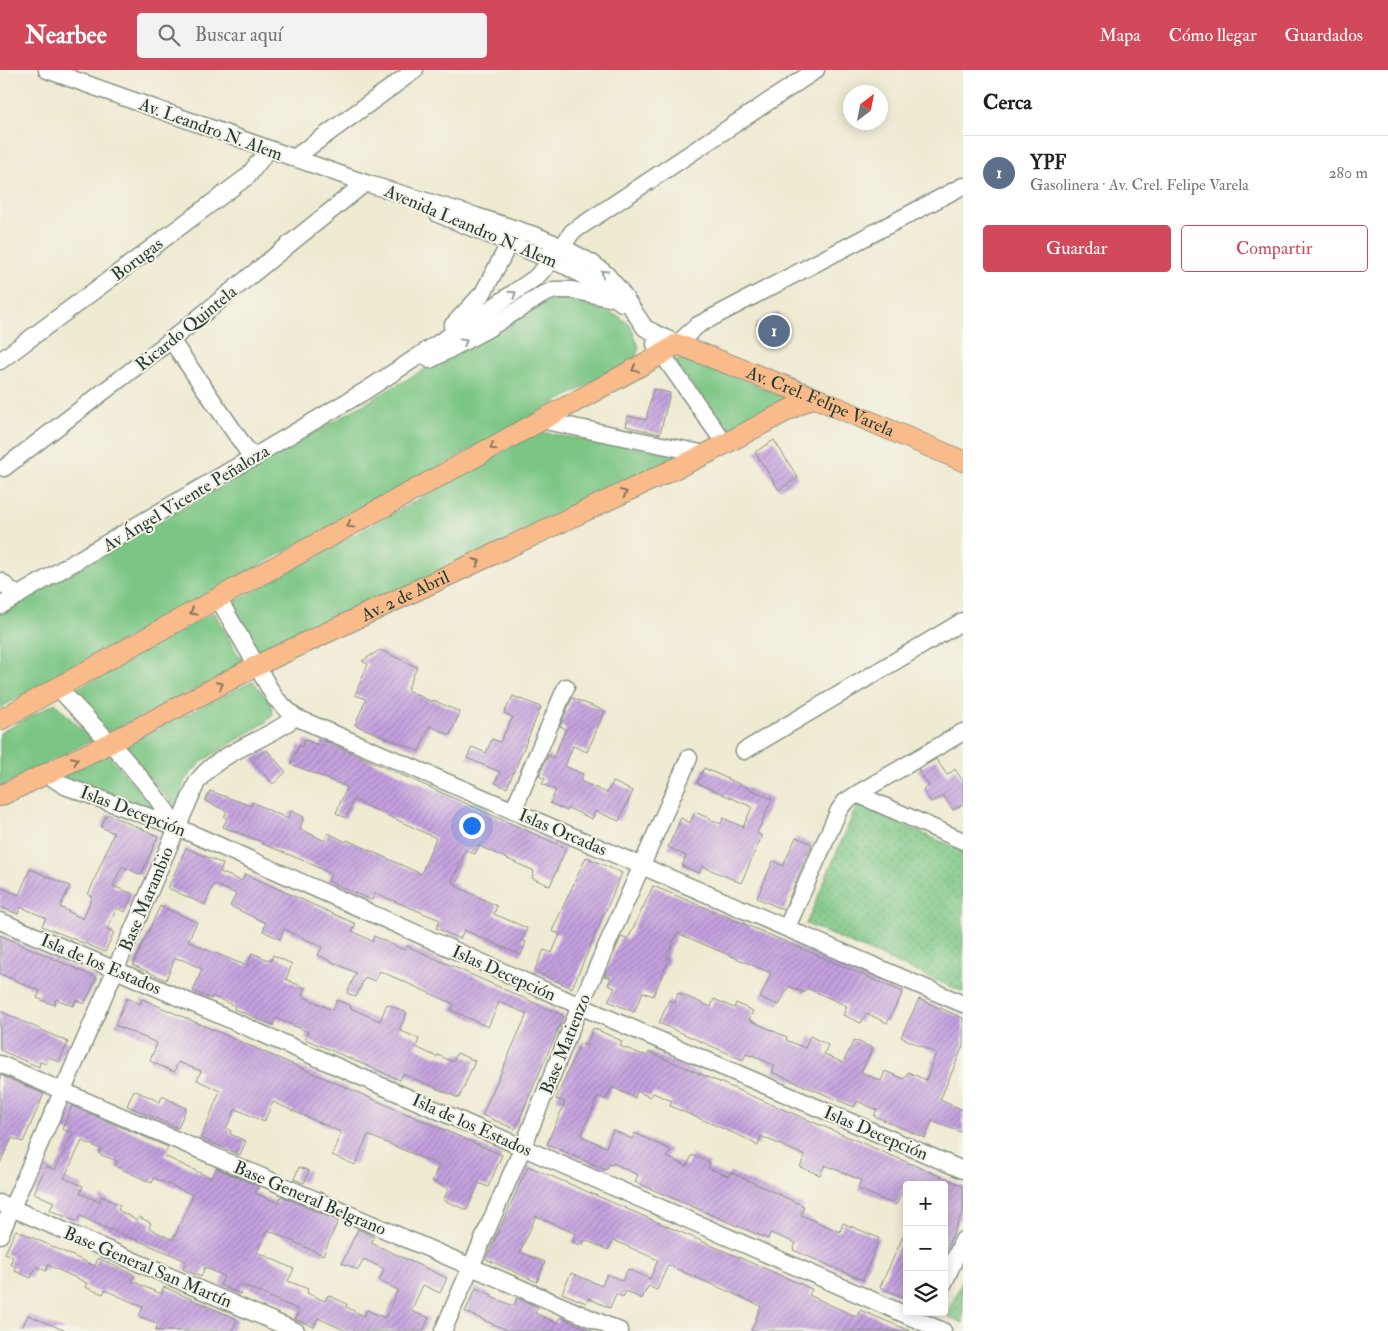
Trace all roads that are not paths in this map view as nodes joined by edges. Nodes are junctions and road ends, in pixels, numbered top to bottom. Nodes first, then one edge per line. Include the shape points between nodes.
1 (47, 70) edge
2 (415, 70) edge
3 (816, 70) edge
4 (268, 150) junction
5 (294, 158) junction
6 (371, 185) junction
7 (963, 186) edge
8 (510, 242) junction
9 (551, 247) junction
10 (618, 300) junction
11 (633, 311) junction
12 (171, 340) junction
13 (670, 349) junction
14 (0, 361) edge
15 (389, 376) junction
16 (370, 388) junction
17 (813, 397) junction
18 (540, 420) junction
19 (725, 444) junction
20 (706, 454) junction
21 (252, 458) junction
22 (963, 461) edge
23 (4, 468) dead end
24 (0, 581) edge
25 (18, 596) junction
26 (218, 598) junction
27 (0, 606) edge
28 (963, 621) edge
29 (256, 666) junction
30 (566, 687) dead end
31 (58, 688) junction
32 (295, 717) junction
33 (0, 720) edge
34 (963, 732) edge
35 (110, 743) junction
36 (744, 751) dead end
37 (689, 758) dead end
38 (46, 774) junction
39 (857, 794) junction
40 (0, 796) edge
41 (513, 811) junction
42 (177, 827) junction
43 (963, 841) edge
44 (641, 865) junction
45 (0, 922) edge
46 (787, 927) junction
47 (116, 970) junction
48 (963, 1004) edge
49 (580, 1006) junction
50 (0, 1064) edge
51 (63, 1091) junction
52 (522, 1147) junction
53 (963, 1170) edge
54 (6, 1206) edge
55 (0, 1235) edge
56 (963, 1240) edge
57 (470, 1267) junction
58 (948, 1273) edge
59 (927, 1322) edge
60 (296, 1331) edge
61 (442, 1331) edge
62 (620, 1331) edge
63 (943, 1331) edge

1 - 4 street, Av. Leandro N. Alem
2 - 5 street
3 - 9 street
4 - 5 street, Av. Leandro N. Alem
4 - 14 street, Borugas via 248,176
5 - 6 street, Av. Leandro N. Alem
6 - 8 street, Avenida Leandro N. Alem
6 - 9 street, Avenida Leandro N. Alem via 430,201
6 - 12 street, Ricardo Quintela
7 - 13 street via 698,325
8 - 9 street, Avenida Leandro N. Alem
8 - 9 street via 518,236
8 - 16 street via 484,293 466,313
9 - 10 street, Avenida Leandro N. Alem
11 -> 9 street, Avenida Leandro N. Alem via 605,273 592,263
15 -> 9 street via 535,278 545,268
10 - 11 street, Avenida Leandro N. Alem
15 -> 10 street via 406,372 432,359 554,290 572,290
11 - 13 street, Avenida Leandro N. Alem via 645,328
12 - 21 street
12 - 23 street, Ricardo Quintela
13 - 17 main road, Av. Crel. Felipe Varela
13 -> 18 main road
13 - 19 street
15 - 16 street
16 - 21 street, Av Ángel Vicente Peñaloza
17 - 19 main road, Av. 2 de Abril
17 - 22 main road, Av. Crel. Felipe Varela
18 - 20 street
18 -> 26 main road
19 - 20 main road, Av. 2 de Abril
29 -> 20 main road, Av. 2 de Abril
21 - 25 street, Av Ángel Vicente Peñaloza
24 - 25 street
25 - 27 street, Av Ángel Vicente Peñaloza
26 - 29 street, Islas Orcadas
26 -> 31 main road
28 - 36 street
29 - 32 street, Islas Orcadas via 275,698
35 -> 29 main road, Av. 2 de Abril
30 - 41 street
31 - 33 main road
31 - 35 street
32 - 41 street, Islas Orcadas
32 - 42 street, Base Marambio via 204,772
34 - 39 street
38 -> 35 main road, Av. 2 de Abril
35 - 42 street
37 - 44 street, Base Matienzo
38 - 40 main road, Av. 2 de Abril
38 - 42 street, Islas Decepción via 65,786
39 - 43 street
39 - 46 street via 839,810
41 - 44 street, Islas Orcadas
42 - 47 street, Base Marambio
42 - 49 street, Islas Decepción
44 - 46 street, Islas Orcadas
44 - 49 street, Base Matienzo
45 - 47 street, Isla de los Estados
46 - 48 street, Islas Orcadas
47 - 51 street, Base Marambio
47 - 52 street, Isla de los Estados
49 - 52 street, Base Matienzo
49 - 53 street, Islas Decepción
50 - 51 street, Base General Belgrano
51 - 54 street, Base Marambio
51 - 57 street, Base General Belgrano
52 - 57 street, Base Matienzo
52 - 59 street, Isla de los Estados
54 - 55 street, Base Marambio
54 - 60 street, Base General San Martín
56 - 58 street
57 - 61 street, Base Matienzo
57 - 62 street, Base General Belgrano
59 - 63 street, Isla de los Estados

